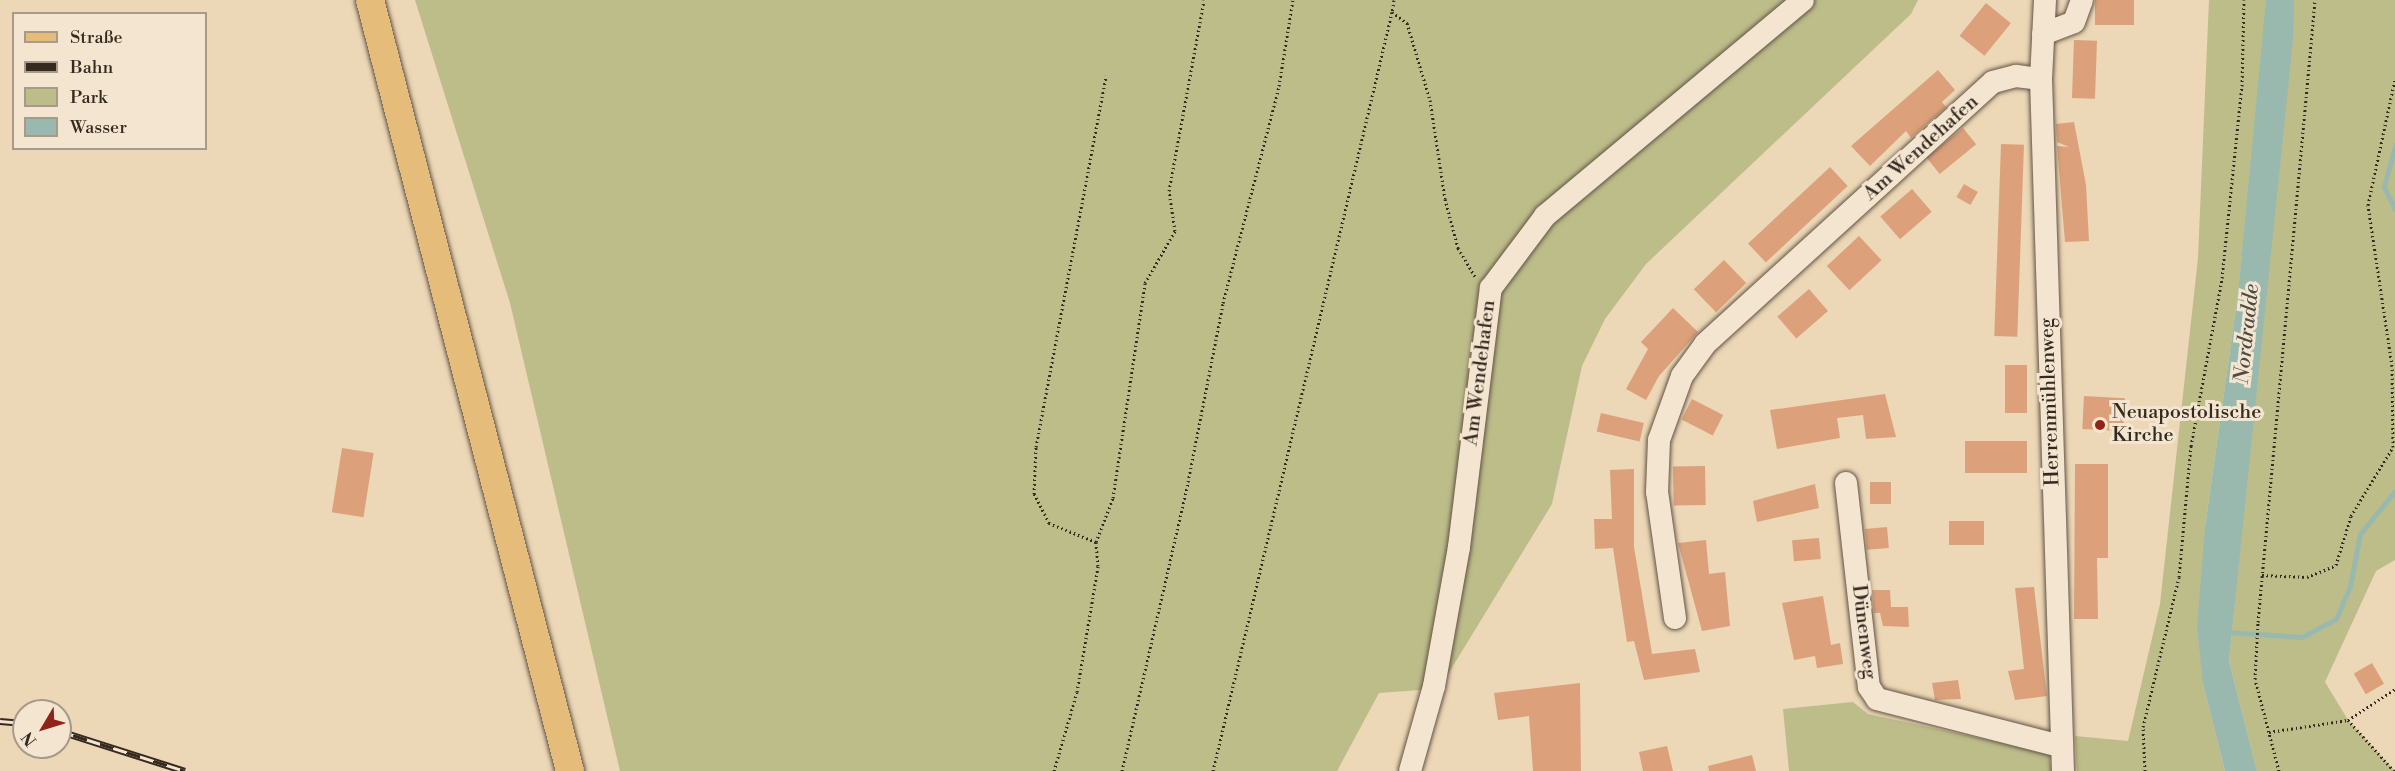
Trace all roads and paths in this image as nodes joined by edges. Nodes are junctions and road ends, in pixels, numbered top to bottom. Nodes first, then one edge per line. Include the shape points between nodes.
1 (370, 0) edge
2 (1204, 0) edge
3 (1293, 0) edge
4 (1394, 0) edge
5 (1803, 0) edge
6 (2045, 0) edge
7 (2082, 0) edge
8 (2244, 0) edge
9 (2315, 0) edge
10 (1392, 12) junction
11 (2043, 34) junction
12 (1106, 76) dead end
13 (2041, 79) junction
14 (2395, 79) edge
15 (1489, 298) junction
16 (1846, 483) dead end
17 (1096, 542) junction
18 (2262, 575) junction
19 (1675, 618) dead end
20 (2395, 689) edge
21 (2348, 720) junction
22 (2269, 732) junction
23 (2060, 746) junction
24 (570, 771) edge
25 (1054, 771) edge
26 (1122, 771) edge
27 (1213, 771) edge
28 (1410, 771) edge
29 (2063, 771) edge
30 (2145, 771) edge
31 (2279, 771) edge
32 (2394, 771) edge

1 - 24 main road
2 - 17 path via 1169,191 1175,231 1145,283 1113,498
3 - 26 path via 1280,86 1222,303 1188,482
4 - 10 path
5 - 15 street, Am Wendehafen via 1545,216 1514,252
6 - 11 street, Herrenmühlenweg
7 - 11 street via 2074,22
8 - 30 path via 2242,86 2222,278 2191,446 2179,577 2142,727
9 - 18 path
10 - 15 path via 1407,23 1430,100 1444,199 1458,248
10 - 27 path
11 - 13 street, Herrenmühlenweg
12 - 17 path via 1047,375 1034,494 1049,523
13 - 19 street, Am Wendehafen via 2016,76 1993,82 1705,344 1682,376 1659,440 1657,492
13 - 23 street, Herrenmühlenweg
14 - 18 path via 2368,205 2392,366 2393,447 2351,516 2336,565 2307,577
15 - 28 street, Am Wendehafen via 1455,571 1434,686
16 - 23 street, Dünenweg via 1869,687 1877,699
17 - 25 path via 1098,566 1077,692
18 - 22 path via 2255,679
20 - 21 path
21 - 22 path
21 - 32 path
22 - 31 path
23 - 29 street, Herrenmühlenweg

